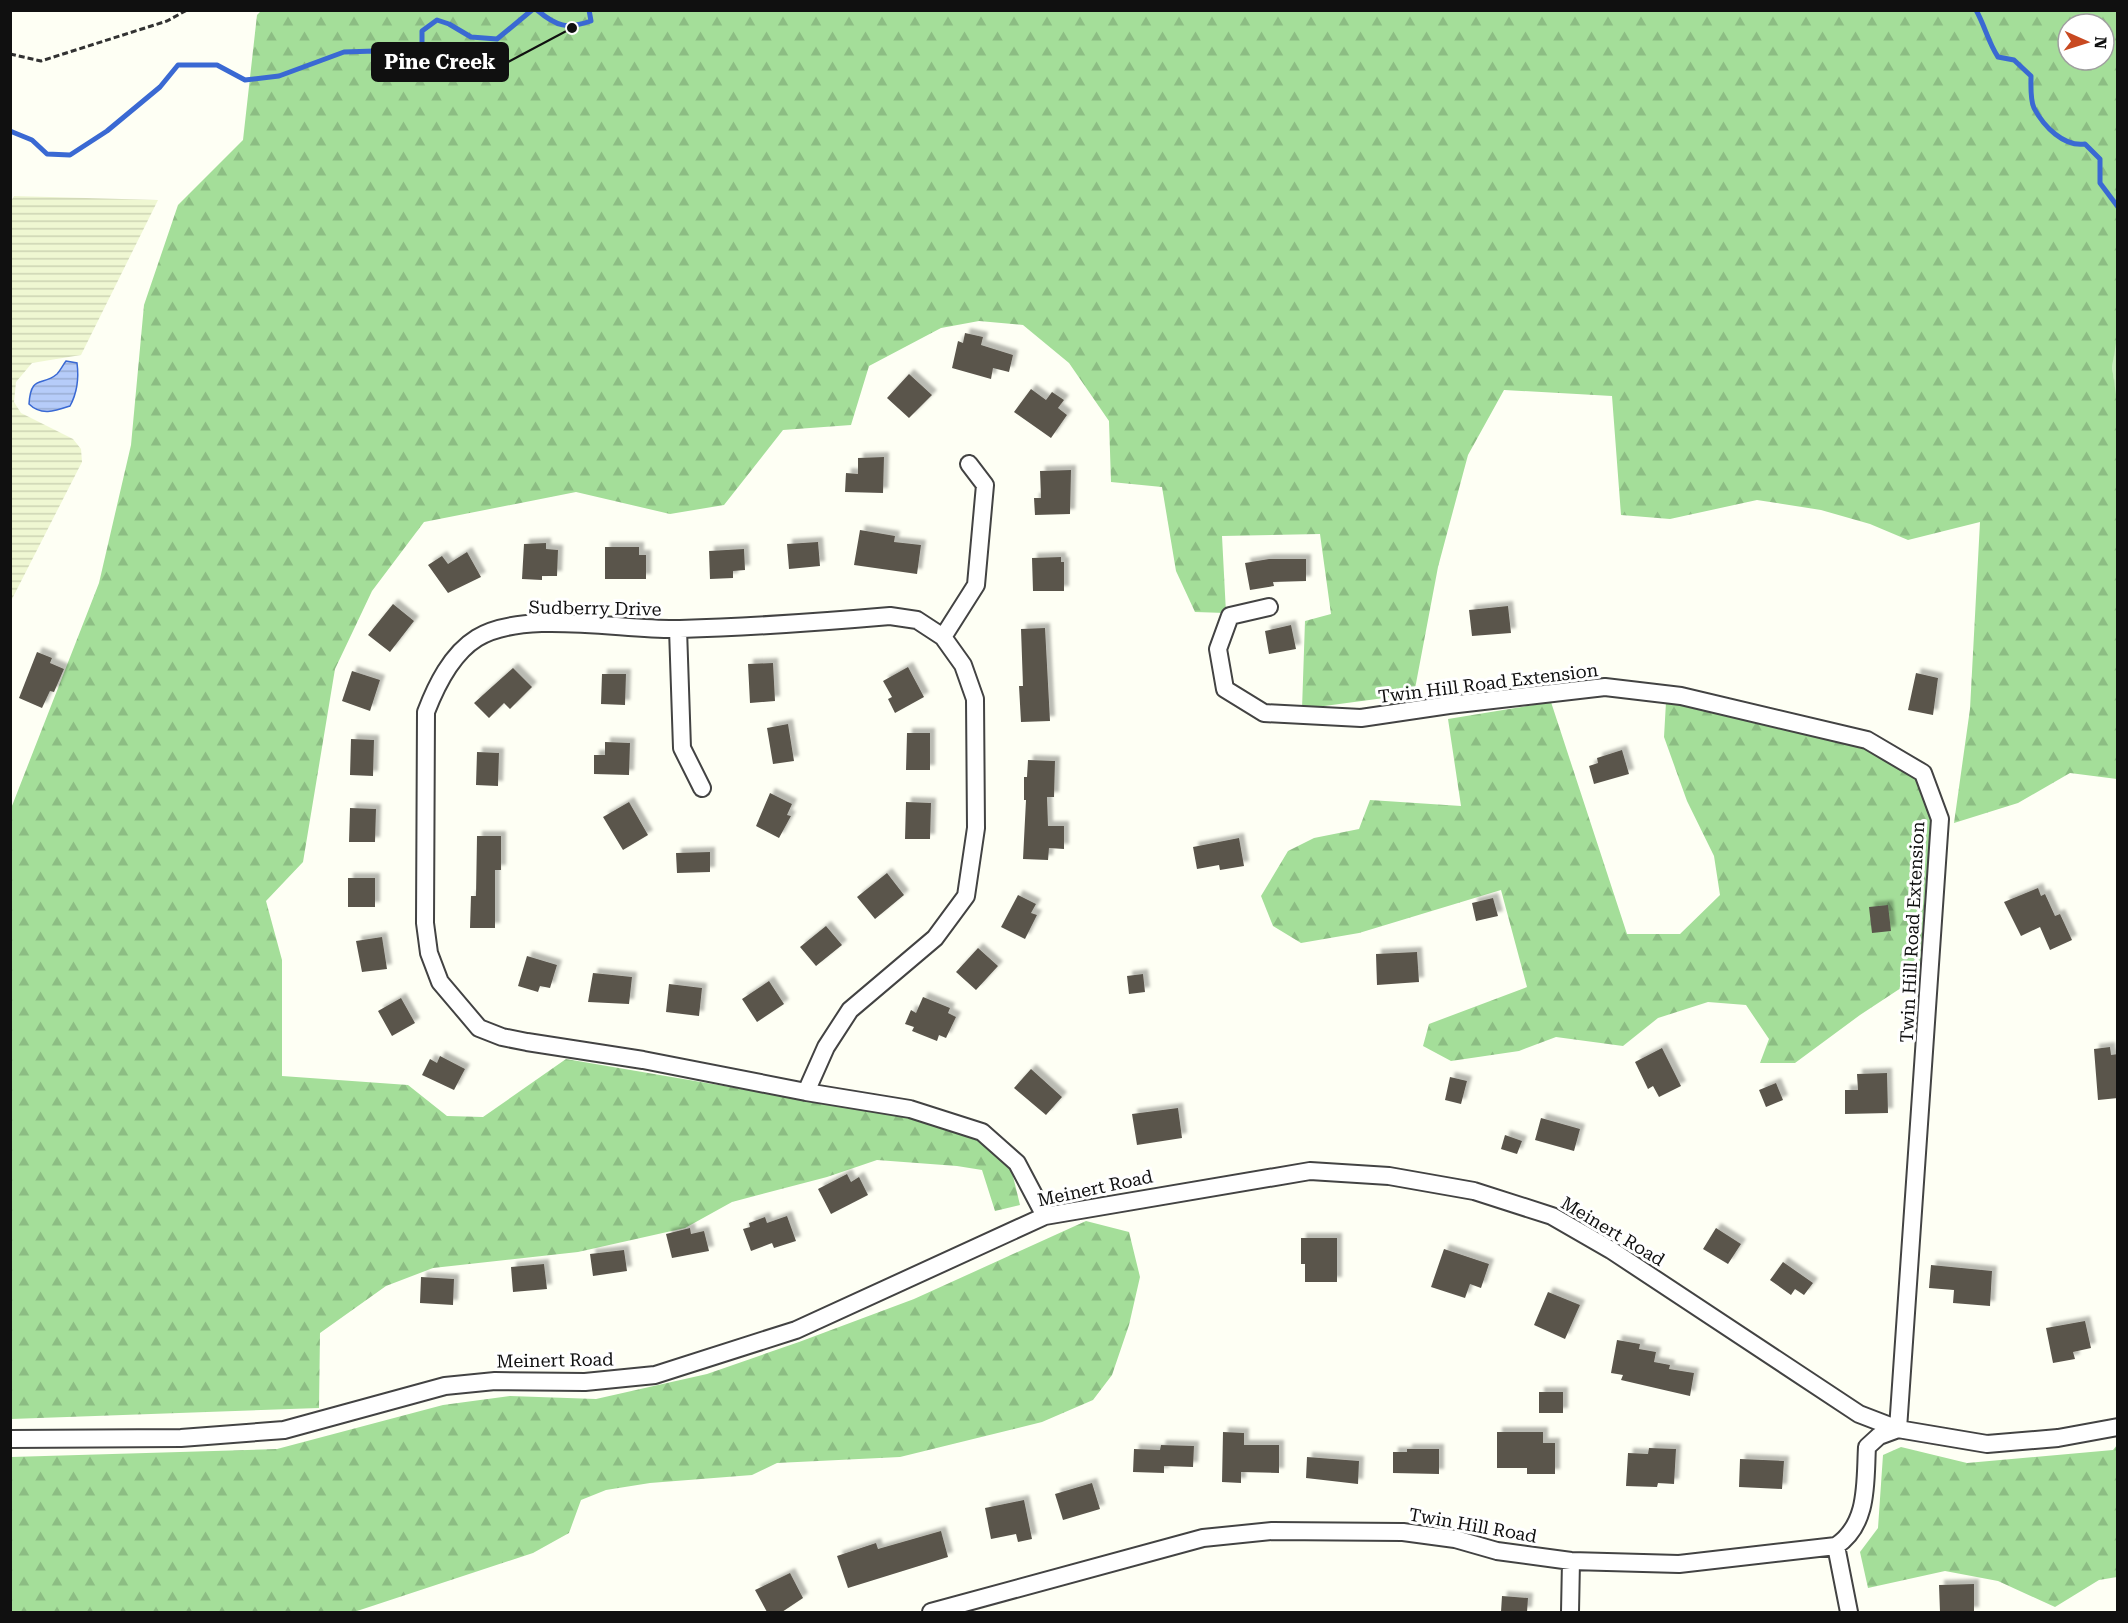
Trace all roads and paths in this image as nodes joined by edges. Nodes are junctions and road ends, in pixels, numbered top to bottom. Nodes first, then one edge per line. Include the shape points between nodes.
1 (187, 10) edge
2 (10, 54) edge
3 (969, 464) dead end
4 (1269, 607) dead end
5 (678, 629) junction
6 (943, 637) junction
7 (702, 788) dead end
8 (806, 1092) junction
9 (1045, 1216) junction
10 (2118, 1427) edge
11 (1899, 1429) junction
12 (10, 1438) edge
13 (1836, 1546) junction
14 (1571, 1562) junction
15 (931, 1612) edge
16 (1570, 1612) edge
17 (1849, 1612) edge

1 - 2 path via 167,21 41,61
3 - 6 street via 985,485 976,585
4 - 11 street, Twin Hill Road Extension via 1230,616 1218,649 1225,689 1264,713 1361,718 1605,687 1682,696 1868,740 1923,773 1940,819
5 - 6 street, Sudberry Drive via 890,616 917,620
5 - 7 street via 681,747
5 - 8 street, Sudberry Drive via 534,623 505,628 477,638 437,683 426,712 425,923 429,953 440,982 478,1028 502,1037
6 - 8 street, Sudberry Drive via 963,666 975,699 976,828 966,896 935,938 850,1010 826,1047
8 - 9 street, Sudberry Drive via 910,1109 982,1131 1017,1163
9 - 11 street, Meinert Road via 1310,1171 1389,1176 1474,1191 1552,1216 1611,1250 1859,1414
9 - 12 street, Meinert Road via 796,1330 655,1375 585,1382 495,1381 445,1386 284,1430 181,1438
10 - 11 street, Meinert Road via 2058,1438 1987,1444
11 - 13 street via 1879,1436 1868,1447 1861,1516 1848,1538
13 - 14 street, Twin Hill Road via 1679,1564
13 - 17 street
14 - 15 street, Twin Hill Road via 1403,1532 1272,1530 1203,1538
14 - 16 street

